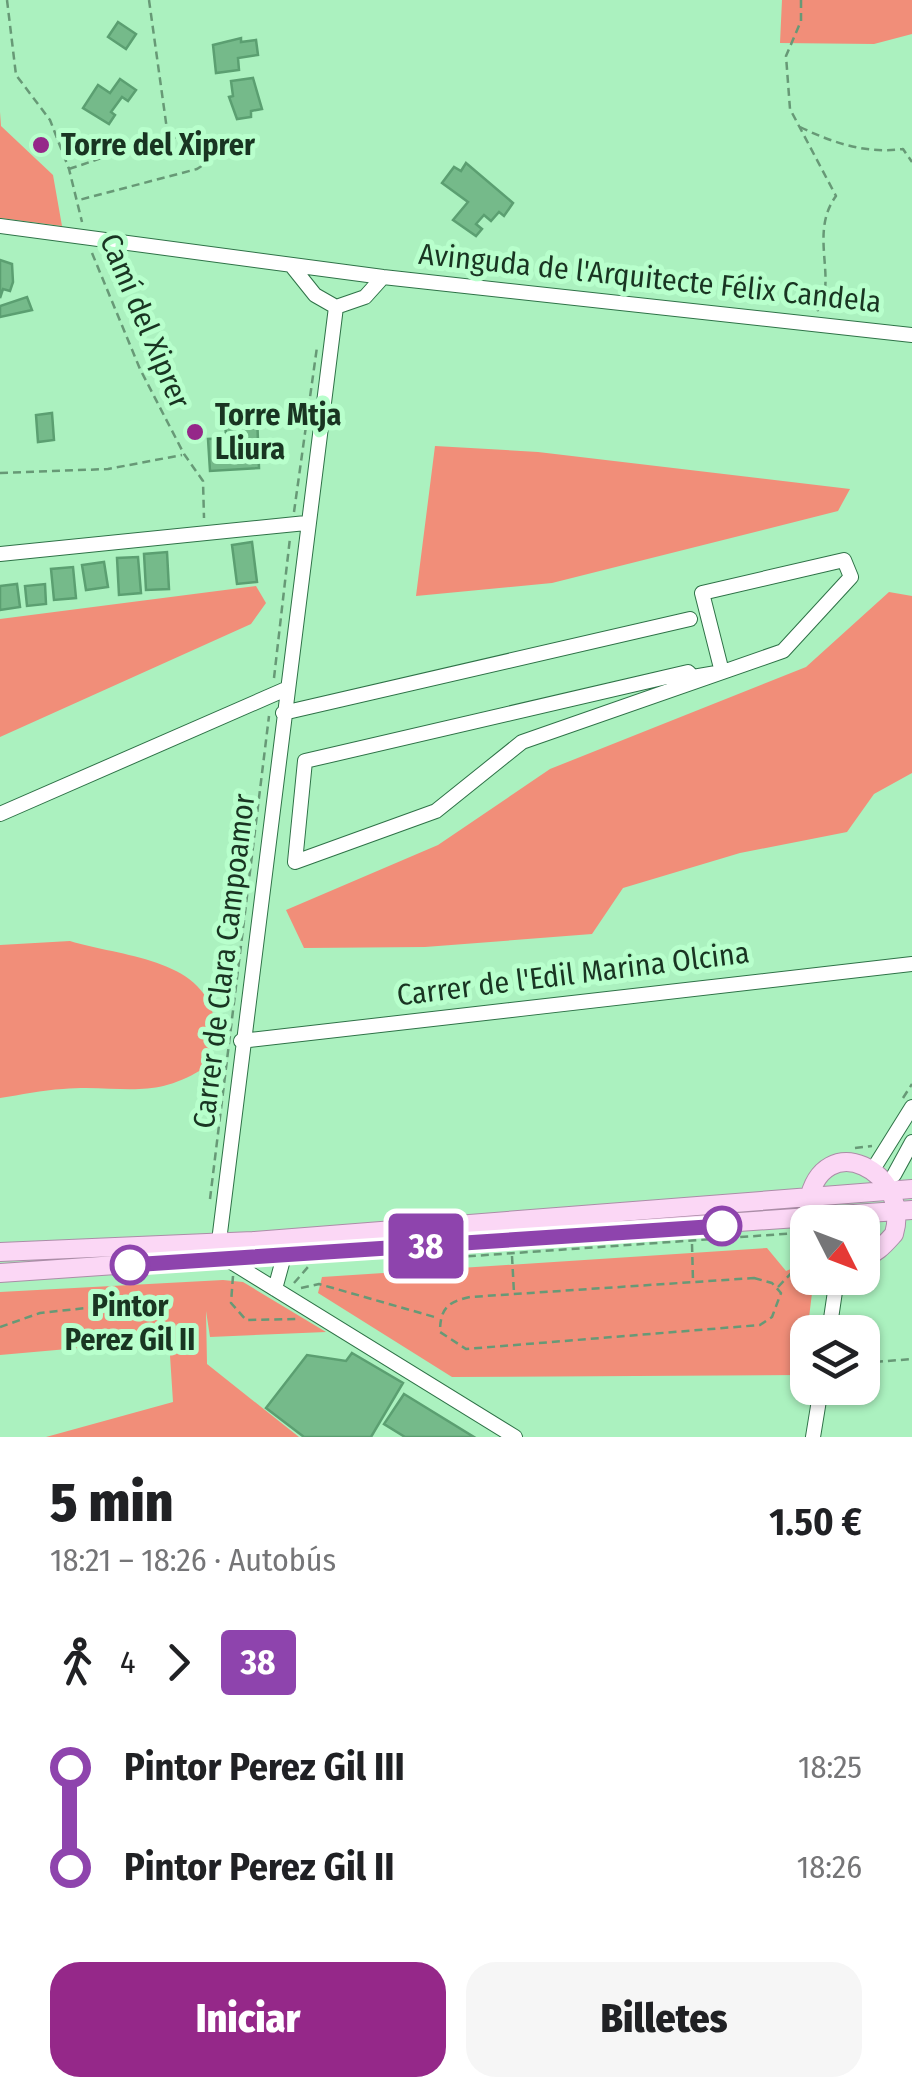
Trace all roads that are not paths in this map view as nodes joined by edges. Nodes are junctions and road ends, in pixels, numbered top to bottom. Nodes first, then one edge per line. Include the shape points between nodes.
1 (0, 226) edge
2 (290, 265) junction
3 (383, 276) junction
4 (336, 308) junction
5 (912, 334) edge
6 (306, 523) junction
7 (0, 554) edge
8 (690, 619) dead end
9 (722, 672) joint
10 (279, 692) junction
11 (283, 713) junction
12 (0, 814) edge
13 (912, 964) edge
14 (241, 1041) junction
15 (912, 1108) edge
16 (912, 1142) edge
17 (876, 1163) junction
18 (903, 1184) edge
19 (808, 1198) junction
20 (807, 1205) edge
21 (909, 1210) edge
22 (880, 1214) edge
23 (790, 1226) edge
24 (220, 1241) junction
25 (880, 1248) edge
26 (0, 1252) edge
27 (284, 1256) junction
28 (231, 1270) junction
29 (0, 1273) edge
30 (287, 1291) junction
31 (819, 1405) edge
32 (515, 1437) edge
33 (814, 1437) edge

1 - 2 street, Avinguda de l'Arquitecte Félix Candela
2 - 3 street, Avinguda de l'Arquitecte Félix Candela
2 - 4 street
3 - 4 street, Avinguda de l'Arquitecte Félix Candela via 365,297
3 - 5 street, Avinguda de l'Arquitecte Félix Candela
4 - 6 street, Carrer de Clara Campoamor
6 - 7 street
6 - 10 street, Carrer de Clara Campoamor
8 - 11 street
9 - 9 street via 702,593 844,560 851,577 783,651 522,742 436,811 295,862 305,761 688,672
10 - 11 street, Carrer de Clara Campoamor
10 - 12 street
11 - 14 street, Carrer de Clara Campoamor
13 - 14 street, Carrer de l'Edil Marina Olcina
14 - 24 street, Carrer de Clara Campoamor
15 - 17 street
16 - 18 street
17 - 18 main road
17 - 19 main road via 843,1163
18 - 19 main road
18 - 21 main road
19 - 20 main road
19 - 24 main road
21 - 22 main road
21 - 25 main road
23 - 27 main road
24 - 26 main road
24 - 28 street
27 - 28 main road
27 - 30 street
28 - 29 main road
28 - 30 street
30 - 32 street
31 - 33 street

